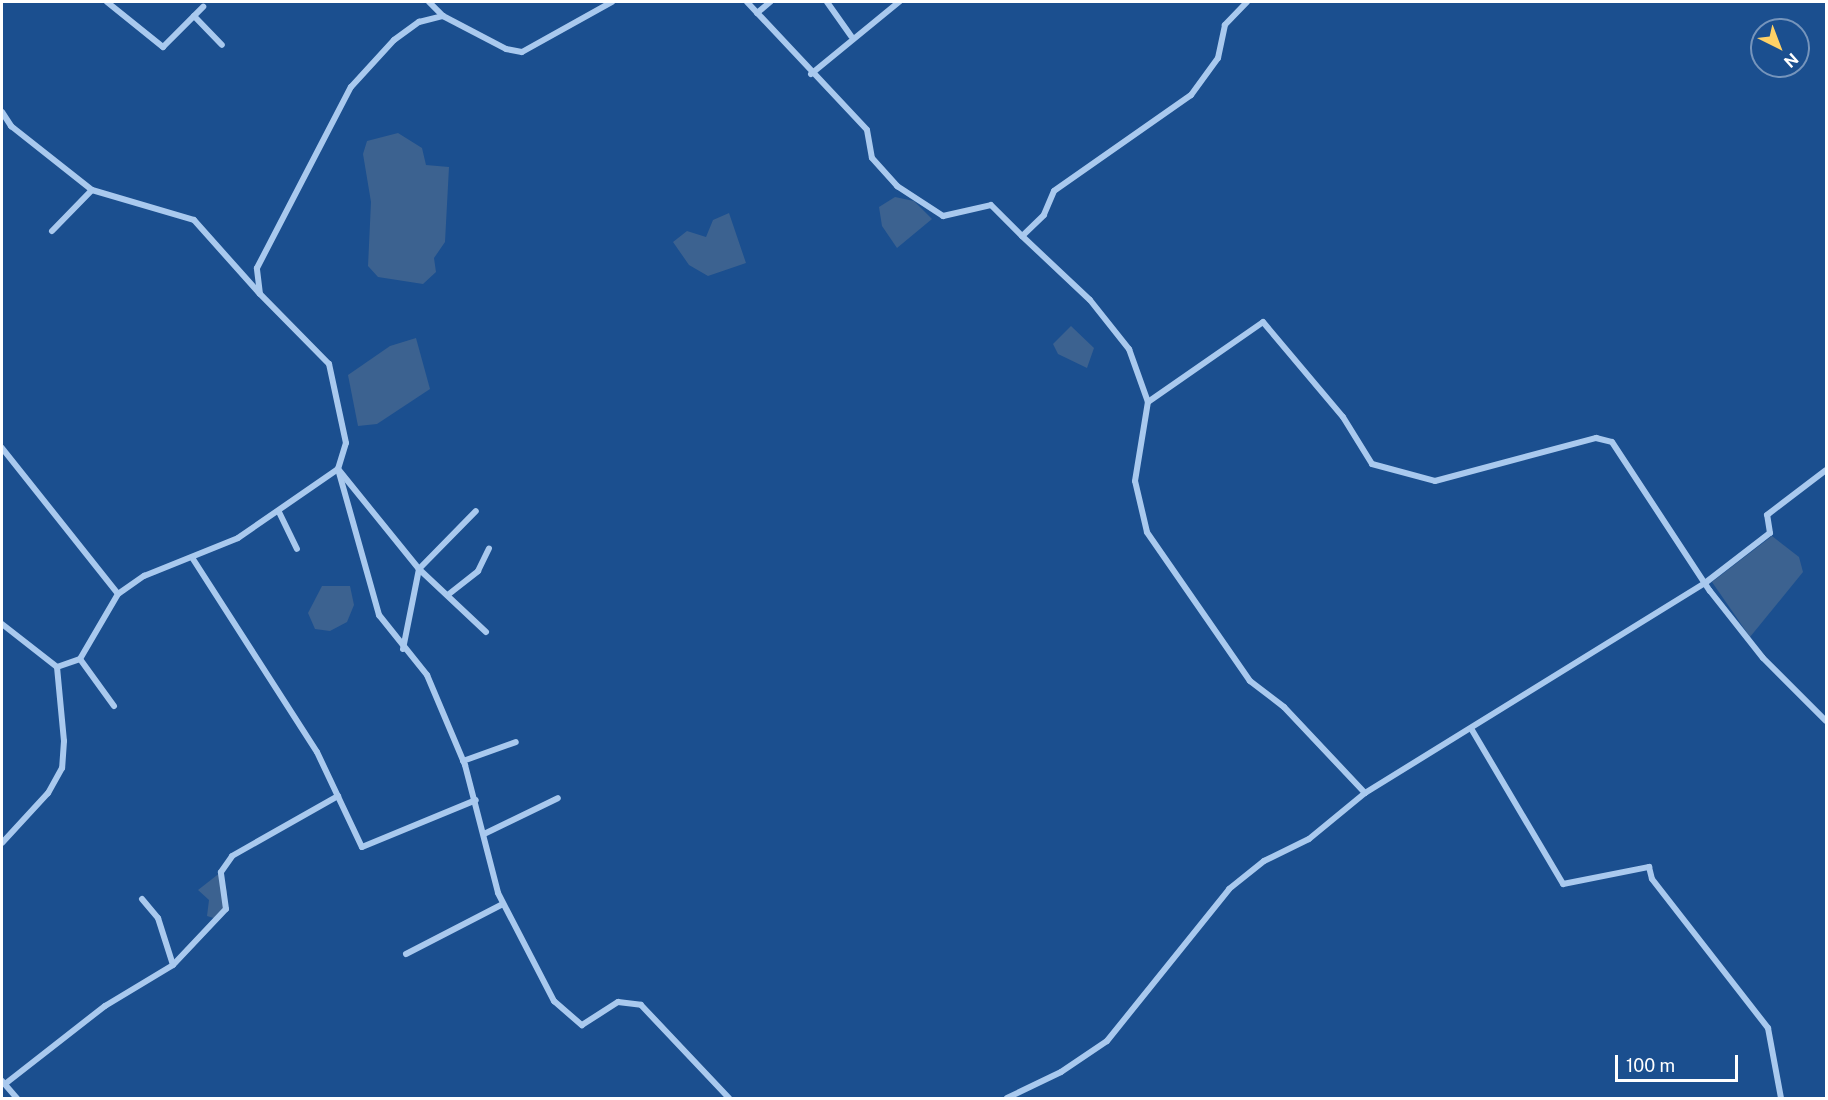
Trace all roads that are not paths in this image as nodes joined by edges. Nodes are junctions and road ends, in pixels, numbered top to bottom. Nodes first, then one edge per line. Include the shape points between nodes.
1 (107, 2) edge
2 (429, 2) edge
3 (612, 2) edge
4 (747, 2) edge
5 (771, 2) edge
6 (827, 2) edge
7 (899, 2) edge
8 (1246, 2) edge
9 (603, 4) edge
10 (203, 7) dead end
11 (758, 13) junction
12 (194, 16) junction
13 (443, 16) junction
14 (851, 36) dead end
15 (222, 45) dead end
16 (811, 74) junction
17 (2, 112) edge
18 (92, 190) junction
19 (52, 231) dead end
20 (1022, 236) junction
21 (260, 294) junction
22 (1148, 402) junction
23 (2, 448) edge
24 (338, 469) junction
25 (1827, 470) edge
26 (476, 511) dead end
27 (279, 512) junction
28 (489, 548) dead end
29 (297, 549) dead end
30 (193, 559) junction
31 (419, 569) junction
32 (1705, 584) junction
33 (118, 594) junction
34 (448, 594) junction
35 (2, 624) edge
36 (486, 632) dead end
37 (404, 649) junction
38 (80, 659) junction
39 (57, 667) junction
40 (114, 706) dead end
41 (1827, 721) edge
42 (1472, 730) junction
43 (516, 742) dead end
44 (463, 761) junction
45 (1365, 793) junction
46 (338, 796) junction
47 (558, 798) dead end
48 (476, 800) junction
49 (484, 834) junction
50 (2, 843) edge
51 (142, 899) dead end
52 (503, 904) junction
53 (406, 954) dead end
54 (173, 965) junction
55 (3, 1082) edge
56 (17, 1098) edge
57 (729, 1098) edge
58 (1007, 1098) edge
59 (1781, 1098) edge

1 - 12 street via 162,47
2 - 13 street
3 - 9 street
4 - 11 street
5 - 11 street
6 - 14 street
7 - 16 street
8 - 20 street via 1225,25 1218,58 1191,95 1054,191 1044,215
9 - 13 street via 522,52 496,45
10 - 12 street
11 - 16 street
12 - 15 street
13 - 21 street via 418,22 394,40 351,87 257,268
16 - 20 street via 867,130 872,158 897,186 943,216 991,205
17 - 18 street via 11,126
18 - 19 street
18 - 21 street via 194,220
20 - 22 street via 1090,300 1129,349
21 - 24 street via 329,364 346,443
22 - 32 street via 1263,322 1343,417 1372,464 1435,481 1596,438 1612,442
22 - 45 street via 1135,481 1146,532 1250,681 1284,707
23 - 33 street
24 - 27 street
24 - 31 street
24 - 37 street via 371,593
25 - 32 street via 1767,515 1770,533
26 - 31 street
27 - 29 street
27 - 30 street
28 - 34 street via 478,572
30 - 33 street via 144,576
30 - 46 street via 280,691
31 - 34 street
31 - 37 street
32 - 41 street via 1763,658
32 - 42 street
33 - 38 street
34 - 36 street
35 - 39 street
37 - 44 street via 427,675
38 - 39 street
38 - 40 street
39 - 50 street via 62,768 48,793
42 - 45 street
42 - 59 street via 1563,884 1649,867 1652,879 1768,1028
43 - 44 street
44 - 48 street
45 - 58 street via 1309,839 1264,861 1229,889 1107,1041 1061,1072
46 - 48 street via 362,847
46 - 54 street via 232,856 221,872 226,909
47 - 49 street
48 - 49 street
49 - 52 street
51 - 54 street via 158,918
52 - 53 street
52 - 57 street via 554,1001 582,1025 618,1002 640,1005
54 - 55 street via 105,1006
55 - 56 street

